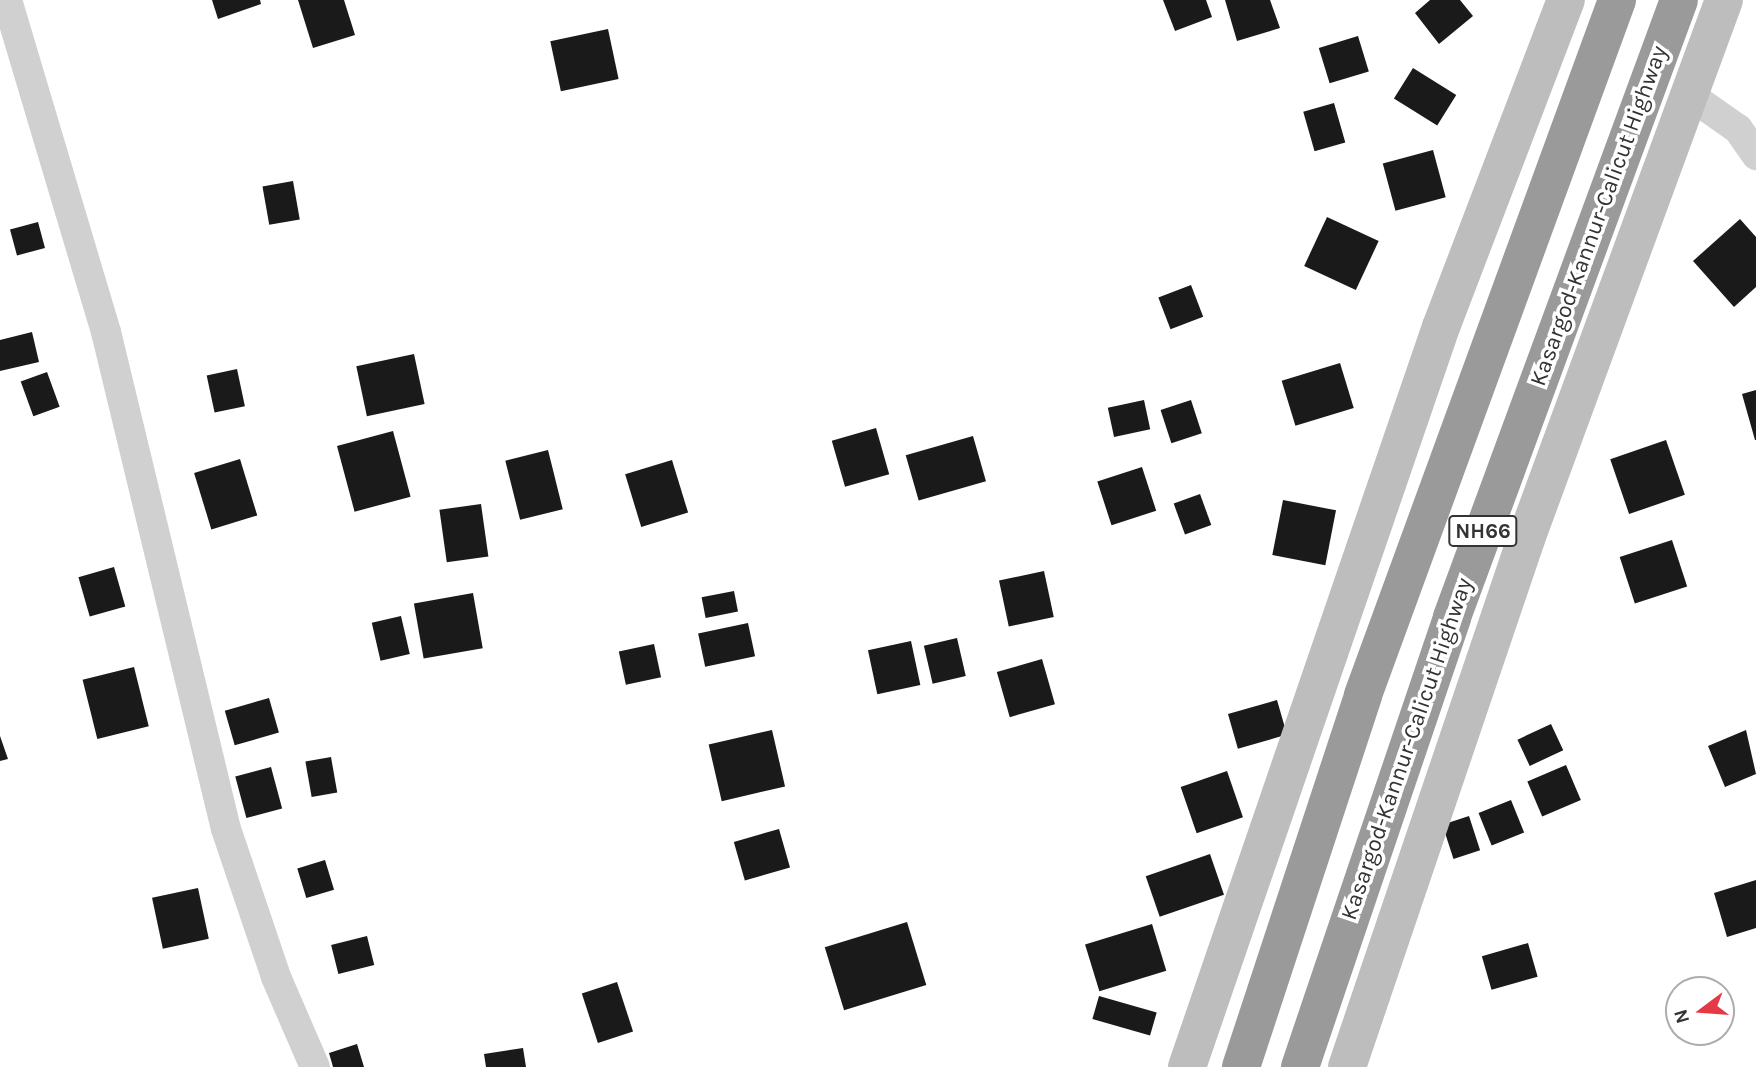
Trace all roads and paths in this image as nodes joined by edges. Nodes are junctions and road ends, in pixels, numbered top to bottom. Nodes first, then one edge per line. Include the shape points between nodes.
1 (7, 0) edge
2 (1566, 0) edge
3 (1617, 0) edge
4 (1679, 0) edge
5 (1724, 0) edge
6 (1688, 94) junction
7 (1756, 155) edge
8 (315, 1067) edge
9 (1187, 1067) edge
10 (1241, 1067) edge
11 (1300, 1067) edge
12 (1347, 1067) edge

1 - 8 street via 106,332 226,829 276,977
2 - 9 street via 1441,327
3 - 10 highway, NH66 via 1367,682
4 - 11 highway, Kasargod-Kannur-Calicut Highway / NH66 via 1452,617
5 - 6 street
6 - 7 street via 1738,129
6 - 12 street via 1526,539

